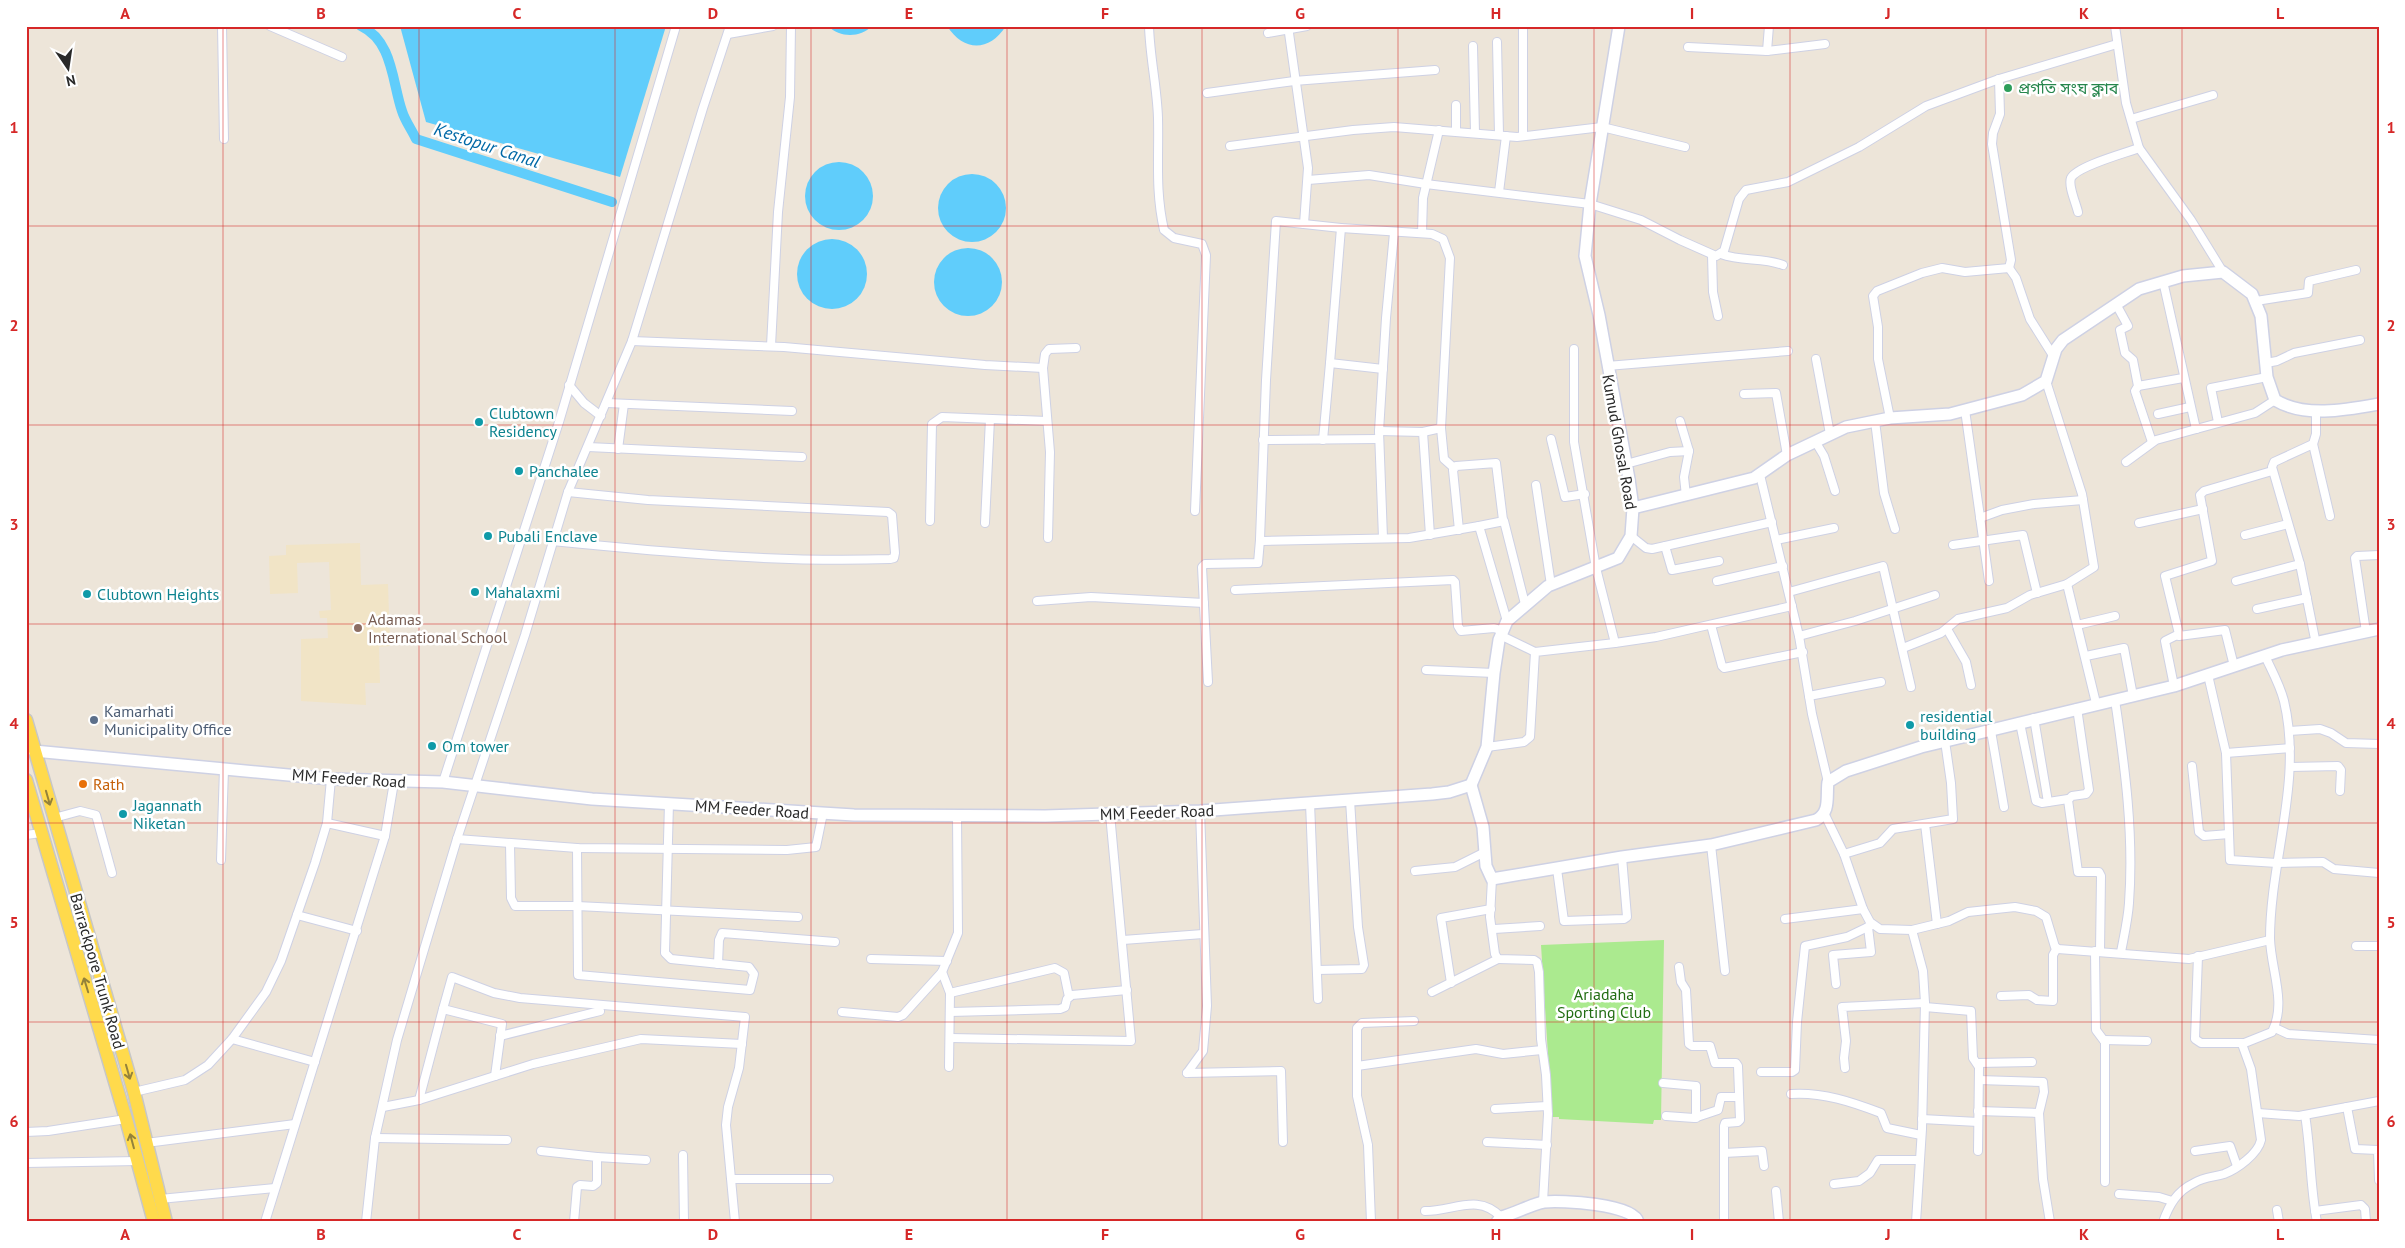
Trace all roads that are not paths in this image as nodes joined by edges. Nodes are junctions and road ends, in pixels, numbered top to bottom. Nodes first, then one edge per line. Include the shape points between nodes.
1 (222, 26) edge
2 (270, 26) edge
3 (676, 26) edge
4 (773, 26) edge
5 (791, 26) edge
6 (1149, 26) edge
7 (1307, 26) edge
8 (1523, 26) edge
9 (1619, 26) edge
10 (1769, 26) edge
11 (2115, 26) edge
12 (1288, 27) edge
13 (729, 30) edge
14 (1268, 33) dead end
15 (1497, 42) dead end
16 (1825, 44) dead end
17 (2117, 44) junction
18 (1473, 46) dead end
19 (1688, 47) dead end
20 (1767, 51) junction
21 (342, 57) dead end
22 (1434, 70) dead end
23 (1999, 80) junction
24 (1294, 81) junction
25 (1207, 93) dead end
26 (2213, 95) dead end
27 (1456, 105) dead end
28 (2131, 119) junction
29 (1602, 127) junction
30 (1439, 130) junction
31 (1456, 131) junction
32 (1475, 133) junction
33 (1304, 136) junction
34 (1502, 136) junction
35 (1522, 136) junction
36 (224, 139) dead end
37 (1230, 146) dead end
38 (1685, 147) dead end
39 (2139, 148) junction
40 (1308, 180) junction
41 (1426, 184) junction
42 (1499, 192) junction
43 (1590, 204) junction
44 (2078, 212) dead end
45 (1304, 224) junction
46 (1341, 228) junction
47 (1394, 233) junction
48 (1422, 233) junction
49 (1721, 254) junction
50 (1712, 255) junction
51 (1783, 265) dead end
52 (2008, 268) junction
53 (2356, 270) dead end
54 (2222, 272) junction
55 (2163, 282) junction
56 (2256, 301) junction
57 (2116, 304) junction
58 (1718, 316) dead end
59 (2360, 340) dead end
60 (632, 341) junction
61 (771, 346) junction
62 (1076, 348) dead end
63 (1574, 349) dead end
64 (1788, 351) dead end
65 (2054, 357) junction
66 (1816, 359) dead end
67 (2266, 362) junction
68 (1330, 363) junction
69 (1607, 366) junction
70 (1043, 368) junction
71 (1383, 369) junction
72 (2267, 377) junction
73 (2183, 378) junction
74 (2046, 381) junction
75 (570, 386) junction
76 (2138, 386) junction
77 (1744, 394) dead end
78 (2275, 400) junction
79 (607, 403) junction
80 (624, 404) junction
81 (2379, 404) edge
82 (2190, 407) junction
83 (1965, 410) junction
84 (792, 411) dead end
85 (2316, 411) junction
86 (2158, 414) dead end
87 (601, 416) junction
88 (1890, 418) junction
89 (990, 419) junction
90 (1875, 420) junction
91 (1048, 421) junction
92 (1680, 421) dead end
93 (2218, 422) junction
94 (1441, 428) junction
95 (2196, 429) junction
96 (1423, 432) junction
97 (1830, 434) junction
98 (1379, 435) junction
99 (1551, 439) dead end
100 (1263, 440) junction
101 (1323, 440) junction
102 (1815, 441) junction
103 (2152, 442) junction
104 (2313, 444) junction
105 (588, 447) junction
106 (618, 449) junction
107 (1689, 451) junction
108 (1787, 455) junction
109 (802, 457) dead end
110 (2126, 462) dead end
111 (1626, 464) junction
112 (1453, 467) junction
113 (2272, 471) junction
114 (1760, 475) junction
115 (1536, 486) dead end
116 (1835, 491) dead end
117 (568, 492) junction
118 (1585, 494) junction
119 (1686, 496) junction
120 (2083, 500) junction
121 (1633, 508) junction
122 (2203, 509) junction
123 (1195, 511) dead end
124 (2330, 516) dead end
125 (1980, 518) junction
126 (1503, 520) junction
127 (930, 521) dead end
128 (1772, 522) junction
129 (985, 523) dead end
130 (2139, 523) dead end
131 (2288, 524) junction
132 (1479, 526) junction
133 (1834, 528) dead end
134 (1895, 529) dead end
135 (1459, 530) junction
136 (1430, 535) junction
137 (1631, 536) junction
138 (2245, 536) dead end
139 (1048, 538) dead end
140 (1384, 538) junction
141 (1260, 540) junction
142 (1776, 540) junction
143 (1983, 540) junction
144 (552, 542) junction
145 (1953, 545) dead end
146 (1665, 546) junction
147 (2379, 555) edge
148 (1719, 561) dead end
149 (2300, 564) junction
150 (1782, 566) junction
151 (1596, 568) junction
152 (1717, 581) dead end
153 (1989, 581) dead end
154 (2236, 581) dead end
155 (1551, 584) junction
156 (2068, 584) junction
157 (1235, 590) dead end
158 (1789, 592) junction
159 (2037, 593) junction
160 (1934, 595) dead end
161 (2307, 598) junction
162 (1037, 601) dead end
163 (1204, 603) junction
164 (1524, 604) junction
165 (1792, 606) junction
166 (1893, 609) junction
167 (2257, 609) dead end
168 (2115, 616) dead end
169 (2077, 625) junction
170 (1505, 626) junction
171 (1711, 626) junction
172 (1947, 629) junction
173 (2379, 629) edge
174 (2366, 632) junction
175 (1799, 636) junction
176 (2179, 636) junction
177 (1615, 643) junction
178 (2316, 644) junction
179 (1903, 648) junction
180 (1535, 652) junction
181 (1802, 652) junction
182 (2086, 656) junction
183 (2265, 656) junction
184 (2234, 666) junction
185 (1426, 670) dead end
186 (1494, 673) junction
187 (2208, 675) junction
188 (1208, 682) dead end
189 (1881, 682) dead end
190 (1971, 685) dead end
191 (2174, 686) junction
192 (1911, 687) dead end
193 (1808, 696) junction
194 (2133, 696) junction
195 (2115, 700) junction
196 (2096, 703) junction
197 (2077, 708) junction
198 (2034, 718) junction
199 (26, 720) edge
200 (2020, 723) junction
201 (1991, 731) junction
202 (2289, 731) junction
203 (1945, 741) junction
204 (2379, 744) edge
205 (1487, 747) junction
206 (2290, 748) junction
207 (30, 752) edge
208 (2226, 753) junction
209 (2192, 766) dead end
210 (224, 768) junction
211 (2290, 768) junction
212 (331, 779) junction
213 (26, 780) edge
214 (394, 782) junction
215 (443, 782) junction
216 (1828, 782) junction
217 (1471, 785) junction
218 (474, 788) junction
219 (2340, 791) dead end
220 (2068, 798) junction
221 (1350, 800) junction
222 (2048, 802) junction
223 (670, 803) junction
224 (1310, 803) junction
225 (2004, 808) dead end
226 (1200, 811) junction
227 (823, 814) junction
228 (1110, 814) junction
229 (1825, 814) junction
230 (957, 816) junction
231 (54, 818) junction
232 (327, 823) junction
233 (1925, 824) junction
234 (41, 833) junction
235 (2228, 834) junction
236 (26, 835) edge
237 (385, 836) junction
238 (457, 840) junction
239 (510, 844) junction
240 (1711, 845) junction
241 (577, 848) junction
242 (670, 850) junction
243 (1485, 852) junction
244 (1844, 854) junction
245 (1622, 857) junction
246 (221, 860) dead end
247 (2276, 863) junction
248 (1557, 869) junction
249 (1415, 871) dead end
250 (112, 873) dead end
251 (2379, 873) edge
252 (1492, 879) junction
253 (577, 906) junction
254 (1491, 909) junction
255 (1863, 909) junction
256 (667, 912) junction
257 (297, 915) junction
258 (798, 917) dead end
259 (1785, 919) dead end
260 (1937, 924) junction
261 (1540, 926) dead end
262 (1870, 926) junction
263 (1494, 929) junction
264 (1912, 930) junction
265 (357, 931) junction
266 (1204, 934) junction
267 (1123, 940) junction
268 (2270, 940) junction
269 (835, 942) dead end
270 (2356, 946) dead end
271 (2379, 946) edge
272 (2056, 948) junction
273 (2098, 951) junction
274 (2122, 952) junction
275 (2198, 956) junction
276 (871, 959) dead end
277 (1498, 959) junction
278 (947, 961) junction
279 (718, 964) junction
280 (1679, 967) dead end
281 (1317, 970) junction
282 (1725, 971) dead end
283 (942, 972) junction
284 (1451, 983) junction
285 (1836, 984) dead end
286 (1127, 990) junction
287 (1432, 992) dead end
288 (950, 993) junction
289 (2001, 996) dead end
290 (1069, 997) junction
291 (1318, 999) dead end
292 (1925, 1005) junction
293 (443, 1009) junction
294 (600, 1011) dead end
295 (842, 1012) dead end
296 (950, 1012) junction
297 (1414, 1020) dead end
298 (2275, 1028) junction
299 (500, 1036) junction
300 (950, 1038) junction
301 (232, 1039) junction
302 (2104, 1040) junction
303 (2379, 1040) edge
304 (2147, 1041) dead end
305 (2242, 1042) junction
306 (742, 1044) junction
307 (1542, 1050) junction
308 (315, 1062) junction
309 (2032, 1062) dead end
310 (1978, 1063) junction
311 (1357, 1066) junction
312 (949, 1067) dead end
313 (1845, 1068) dead end
314 (1761, 1072) dead end
315 (495, 1076) junction
316 (1979, 1080) junction
317 (1663, 1083) dead end
318 (134, 1092) junction
319 (1791, 1094) dead end
320 (1739, 1097) junction
321 (419, 1100) junction
322 (2379, 1101) edge
323 (1548, 1106) junction
324 (383, 1108) junction
325 (2347, 1108) junction
326 (1495, 1110) dead end
327 (1978, 1111) junction
328 (2039, 1113) junction
329 (2258, 1113) junction
330 (1666, 1116) dead end
331 (2304, 1116) junction
332 (1696, 1118) junction
333 (126, 1119) junction
334 (1922, 1119) junction
335 (1978, 1122) junction
336 (295, 1124) junction
337 (26, 1132) edge
338 (1921, 1135) junction
339 (375, 1138) junction
340 (507, 1140) dead end
341 (1283, 1142) dead end
342 (1487, 1142) dead end
343 (146, 1143) junction
344 (1547, 1145) junction
345 (541, 1151) dead end
346 (1978, 1151) dead end
347 (2195, 1151) dead end
348 (1724, 1153) junction
349 (683, 1155) dead end
350 (597, 1157) junction
351 (646, 1160) dead end
352 (1919, 1160) junction
353 (138, 1161) junction
354 (26, 1163) edge
355 (1764, 1166) dead end
356 (2237, 1166) junction
357 (732, 1179) junction
358 (829, 1179) dead end
359 (2379, 1180) edge
360 (2105, 1182) dead end
361 (1834, 1184) dead end
362 (275, 1188) junction
363 (1776, 1191) dead end
364 (2119, 1194) dead end
365 (160, 1199) junction
366 (2172, 1200) junction
367 (1543, 1202) junction
368 (2278, 1210) dead end
369 (1425, 1212) dead end
370 (2315, 1212) junction
371 (1515, 1218) edge
372 (1499, 1220) edge
373 (154, 1222) edge
374 (166, 1222) edge
375 (265, 1222) edge
376 (366, 1222) edge
377 (574, 1222) edge
378 (684, 1222) edge
379 (735, 1222) edge
380 (1372, 1222) edge
381 (1638, 1222) edge
382 (1724, 1222) edge
383 (1779, 1222) edge
384 (1916, 1222) edge
385 (2050, 1222) edge
386 (2163, 1222) edge
387 (2279, 1222) edge
388 (2317, 1222) edge
389 (2366, 1222) edge

1 - 36 street
2 - 21 street
3 - 75 street
4 - 13 street
5 - 61 street via 790,97 778,212
6 - 123 street via 1149,50 1157,92 1156,175 1164,230 1174,238 1202,244 1206,255
7 - 12 street
8 - 35 street
9 - 29 street, Kumud Ghosal Road
10 - 20 street
11 - 17 street
12 - 14 street
12 - 24 street
13 - 60 street
15 - 34 street
16 - 20 street
17 - 23 street
17 - 28 street
18 - 32 street
19 - 20 street
22 - 24 street
23 - 49 street via 1926,106 1859,148 1788,182 1746,190 1739,199
23 - 52 street via 2000,114 1992,144 2011,260
24 - 25 street
24 - 33 street
26 - 28 street
27 - 31 street
28 - 39 street
29 - 35 street
29 - 38 street
29 - 43 street, Kumud Ghosal Road
30 - 31 street
30 - 33 street via 1394,127
30 - 41 street
31 - 32 street
32 - 34 street
33 - 37 street
33 - 40 street
34 - 35 street
34 - 42 street
39 - 44 street via 2074,174 2070,183
39 - 54 street via 2191,220
40 - 41 street via 1368,175
40 - 45 street
41 - 42 street
41 - 48 street
42 - 43 street
43 - 50 street via 1641,220
43 - 69 street, Kumud Ghosal Road via 1584,256 1599,315
45 - 46 street
45 - 100 street via 1279,220 1275,224
46 - 47 street
46 - 68 street
47 - 48 street
47 - 71 street
48 - 94 street via 1443,239 1450,258
49 - 50 street
49 - 51 street via 1738,260 1770,260
50 - 58 street via 1713,292
52 - 65 street via 2016,278 2030,319
52 - 88 street via 1965,272 1942,268 1874,293 1877,354
53 - 56 street via 2309,281 2308,293
54 - 55 street via 2183,276
54 - 56 street via 2243,286
55 - 57 street via 2139,289
55 - 73 street
56 - 67 street via 2261,316
57 - 65 street via 2060,343
57 - 76 street via 2128,326 2120,330 2125,353 2133,360
59 - 67 street via 2300,351
60 - 61 street
60 - 79 street
61 - 70 street
62 - 70 street via 1049,349
63 - 118 street via 1574,442
64 - 69 street
65 - 74 street
66 - 97 street
67 - 72 street
68 - 71 street
68 - 101 street
69 - 111 street, Kumud Ghosal Road
70 - 91 street
71 - 98 street
72 - 78 street
72 - 93 street via 2211,388
73 - 76 street
73 - 82 street
74 - 83 street via 2022,395
74 - 120 street
75 - 87 street
75 - 215 street
76 - 103 street via 2135,391
77 - 108 street via 1776,393
78 - 85 street via 2286,406
78 - 93 street via 2255,413
79 - 80 street
79 - 87 street
80 - 84 street
80 - 106 street
81 - 85 street
82 - 86 street
82 - 95 street
83 - 88 street
83 - 125 street
85 - 104 street
87 - 105 street
88 - 90 street
89 - 91 street
89 - 127 street via 942,417 932,424
89 - 129 street
90 - 97 street
90 - 134 street via 1884,493
91 - 139 street
92 - 107 street
93 - 95 street
94 - 96 street
94 - 112 street via 1444,459
95 - 103 street
96 - 98 street
96 - 136 street
97 - 102 street
98 - 101 street
98 - 140 street
99 - 118 street via 1565,497
100 - 101 street
100 - 141 street
102 - 108 street
102 - 116 street via 1824,456
103 - 110 street
104 - 113 street via 2274,462
104 - 124 street
105 - 106 street
105 - 117 street
106 - 109 street
107 - 111 street via 1670,452
107 - 119 street via 1684,477
108 - 114 street
111 - 121 street, Kumud Ghosal Road
112 - 126 street via 1496,463
112 - 135 street
113 - 122 street via 2204,491 2200,495
113 - 131 street
114 - 119 street
114 - 128 street
115 - 155 street
117 - 144 street
117 - 144 street via 648,500 888,512 892,515 894,558 813,559 685,554
118 - 151 street
119 - 121 street
120 - 125 street via 2034,504
120 - 156 street via 2094,566
121 - 137 street, Kumud Ghosal Road
122 - 130 street
122 - 176 street via 2212,561 2165,576
125 - 143 street
126 - 132 street
126 - 164 street
128 - 142 street
128 - 146 street
131 - 138 street
131 - 149 street
132 - 135 street
132 - 170 street
133 - 142 street
135 - 136 street
136 - 140 street
137 - 146 street via 1649,549
137 - 151 street, Kumud Ghosal Road via 1618,558
140 - 141 street
141 - 163 street via 1258,563 1203,566
142 - 150 street
143 - 145 street
143 - 153 street
143 - 159 street via 2023,535
144 - 218 street
146 - 148 street via 1672,570
147 - 174 street via 2355,558
149 - 154 street
149 - 161 street
150 - 152 street
150 - 158 street
151 - 155 street, Kumud Ghosal Road
151 - 177 street
155 - 164 street, Kumud Ghosal Road
156 - 159 street
156 - 169 street
157 - 170 street via 1453,580 1460,629
158 - 165 street
158 - 166 street via 1882,566
159 - 172 street via 2006,608 1958,620
160 - 166 street
161 - 167 street
161 - 178 street
162 - 163 street via 1091,597
163 - 188 street
164 - 170 street, Kumud Ghosal Road
165 - 171 street
165 - 175 street
166 - 175 street
166 - 179 street
168 - 169 street
169 - 182 street
170 - 180 street via 1502,636
170 - 186 street
171 - 177 street
171 - 181 street via 1724,668
172 - 179 street
172 - 190 street via 1966,662
173 - 174 street
174 - 178 street
175 - 181 street
176 - 184 street via 2225,630
176 - 191 street via 2165,640
177 - 180 street
178 - 183 street
179 - 192 street
180 - 205 street via 1530,737 1524,742
181 - 193 street
182 - 194 street via 2124,648
182 - 196 street
183 - 184 street
183 - 202 street via 2284,699
184 - 187 street
185 - 186 street
186 - 205 street
187 - 191 street
187 - 208 street
189 - 193 street
191 - 194 street
193 - 216 street
194 - 195 street
195 - 196 street
195 - 274 street via 2130,839 2129,903
196 - 197 street
197 - 198 street
197 - 220 street via 2088,790 2086,794
198 - 200 street
198 - 222 street
199 - 207 main road, Barrackpore Trunk Road
200 - 201 street
200 - 222 street via 2036,800 2038,803
201 - 203 street
201 - 225 street
202 - 204 street via 2320,729 2346,743
202 - 206 street
203 - 216 street via 1846,771
203 - 233 street via 1954,817
205 - 217 street
206 - 208 street
206 - 211 street
207 - 210 street, MM Feeder Road
207 -> 231 main road, Barrackpore Trunk Road
208 - 235 street
209 - 235 street via 2199,832 2204,836
210 - 212 street, MM Feeder Road
210 - 246 street
211 - 219 street via 2338,766
211 - 247 street
212 - 214 street, MM Feeder Road
212 - 232 street
213 - 234 main road, Barrackpore Trunk Road
214 - 215 street, MM Feeder Road
214 - 237 street
215 - 218 street, MM Feeder Road
216 - 229 street
217 - 221 street, MM Feeder Road via 1449,792
217 - 243 street via 1483,827
218 - 223 street, MM Feeder Road
218 - 238 street
220 - 222 street
220 - 273 street via 2078,872 2099,872 2101,876
221 - 224 street, MM Feeder Road
221 - 281 street via 1358,927 1364,965 1362,969
223 - 227 street, MM Feeder Road
223 - 242 street
224 - 226 street, MM Feeder Road
224 - 281 street
226 - 228 street, MM Feeder Road
226 - 266 street
227 - 230 street, MM Feeder Road
227 - 242 street via 818,844 812,849
228 - 230 street, MM Feeder Road
228 - 267 street
229 - 240 street via 1816,820
229 - 244 street
230 - 278 street via 958,927
231 - 250 street via 80,811 96,815
231 -> 318 main road, Barrackpore Trunk Road
232 - 237 street
232 - 257 street
233 - 244 street via 1893,829 1880,843
233 - 260 street
234 - 236 street
333 -> 234 main road, Barrackpore Trunk Road
235 - 247 street via 2229,858 2233,861
237 - 265 street
238 - 239 street
238 - 324 street via 397,1040
239 - 241 street
239 - 253 street via 513,905
240 - 245 street
240 - 282 street
241 - 242 street
241 - 253 street
242 - 256 street
243 - 249 street via 1455,866
243 - 252 street via 1486,866
244 - 255 street
245 - 248 street
245 - 248 street via 1627,917 1624,919 1564,921
247 - 251 street via 2323,862 2334,869
247 - 268 street
248 - 252 street
252 - 254 street
253 - 256 street
253 - 279 street via 576,971 579,976 750,990 752,969
254 - 263 street
254 - 284 street via 1441,918
255 - 259 street
255 - 262 street
256 - 258 street
256 - 279 street via 667,957
257 - 265 street
257 - 301 street via 266,992
260 - 264 street
260 - 272 street via 1968,912 2015,907 2036,911 2046,916
261 - 263 street
262 - 264 street
262 - 285 street via 1871,952 1833,955
262 - 314 street via 1847,936 1804,947 1796,1070
263 - 277 street
264 - 292 street via 1922,971
265 - 308 street
266 - 267 street
266 - 341 street via 1207,1006 1203,1051 1187,1073 1281,1071
267 - 286 street
268 - 275 street
268 - 298 street via 2278,984
269 - 279 street via 722,933 718,940
270 - 271 street
272 - 273 street
272 - 289 street via 2053,955 2053,1001 2037,1000 2029,995
273 - 274 street
273 - 302 street via 2096,1030
274 - 275 street via 2189,959
275 - 305 street via 2196,1039 2201,1043
276 - 278 street
277 - 284 street
277 - 307 street via 1537,962
278 - 283 street
280 - 320 street via 1680,982 1686,990 1689,1044 1711,1047 1715,1063 1737,1064
281 - 291 street
283 - 288 street
283 - 295 street via 903,1015
284 - 287 street
286 - 290 street
286 - 300 street via 1131,1038 1127,1042
288 - 290 street via 1055,968 1064,973
288 - 296 street
290 - 296 street via 1065,1007 1060,1009
292 - 310 street via 1971,1011 1973,1058
292 - 313 street via 1842,1007
292 - 334 street
293 - 299 street via 502,1024
293 - 306 street via 452,977 514,997 745,1017
293 - 321 street
294 - 299 street
296 - 300 street
297 - 311 street via 1358,1024
298 - 303 street via 2288,1034
298 - 305 street via 2272,1032
299 - 315 street
300 - 312 street
301 - 308 street
301 - 318 street via 208,1065 185,1080
302 - 304 street
302 - 360 street
305 - 329 street via 2251,1069
306 - 315 street via 641,1039
306 - 357 street via 726,1125
307 - 311 street via 1503,1054 1481,1049
307 - 323 street
308 - 336 street
309 - 310 street
310 - 316 street
311 - 380 street via 1357,1096 1368,1144
315 - 321 street
316 - 327 street
316 - 328 street via 2041,1081 2044,1092
317 - 332 street via 1696,1086
318 - 343 main road, Barrackpore Trunk Road
319 - 338 street via 1843,1099 1881,1114 1887,1128
320 - 332 street via 1721,1097 1718,1110
320 - 348 street via 1740,1120 1724,1124
321 - 324 street
322 - 325 street
323 - 326 street
323 - 344 street
324 - 339 street
325 - 331 street
325 - 359 street via 2355,1149 2378,1150
327 - 328 street
327 - 335 street
328 - 385 street via 2043,1179
329 - 331 street
329 - 356 street via 2260,1144
330 - 332 street
331 - 370 street
333 - 337 street
353 -> 333 main road, Barrackpore Trunk Road
334 - 335 street
334 - 338 street
335 - 346 street
336 - 343 street
336 - 362 street
338 - 352 street
339 - 340 street
339 - 376 street
342 - 344 street
343 - 365 main road, Barrackpore Trunk Road
344 - 367 street
345 - 350 street
347 - 356 street via 2230,1146
348 - 355 street via 1762,1151
348 - 382 street
349 - 378 street
350 - 351 street
350 - 377 street via 597,1183 577,1188
352 - 361 street via 1878,1160 1870,1174 1859,1181
352 - 384 street
353 - 354 street
353 - 373 main road, Barrackpore Trunk Road
356 - 366 street via 2224,1174 2193,1183
357 - 358 street
357 - 379 street
362 - 365 street
362 - 375 street
363 - 383 street
364 - 366 street
365 - 374 main road, Barrackpore Trunk Road
366 - 386 street
367 - 371 street
367 - 381 street via 1611,1206 1633,1214
368 - 387 street
369 - 372 street via 1470,1204 1491,1208
370 - 388 street
370 - 389 street via 2361,1205
371 - 372 street

